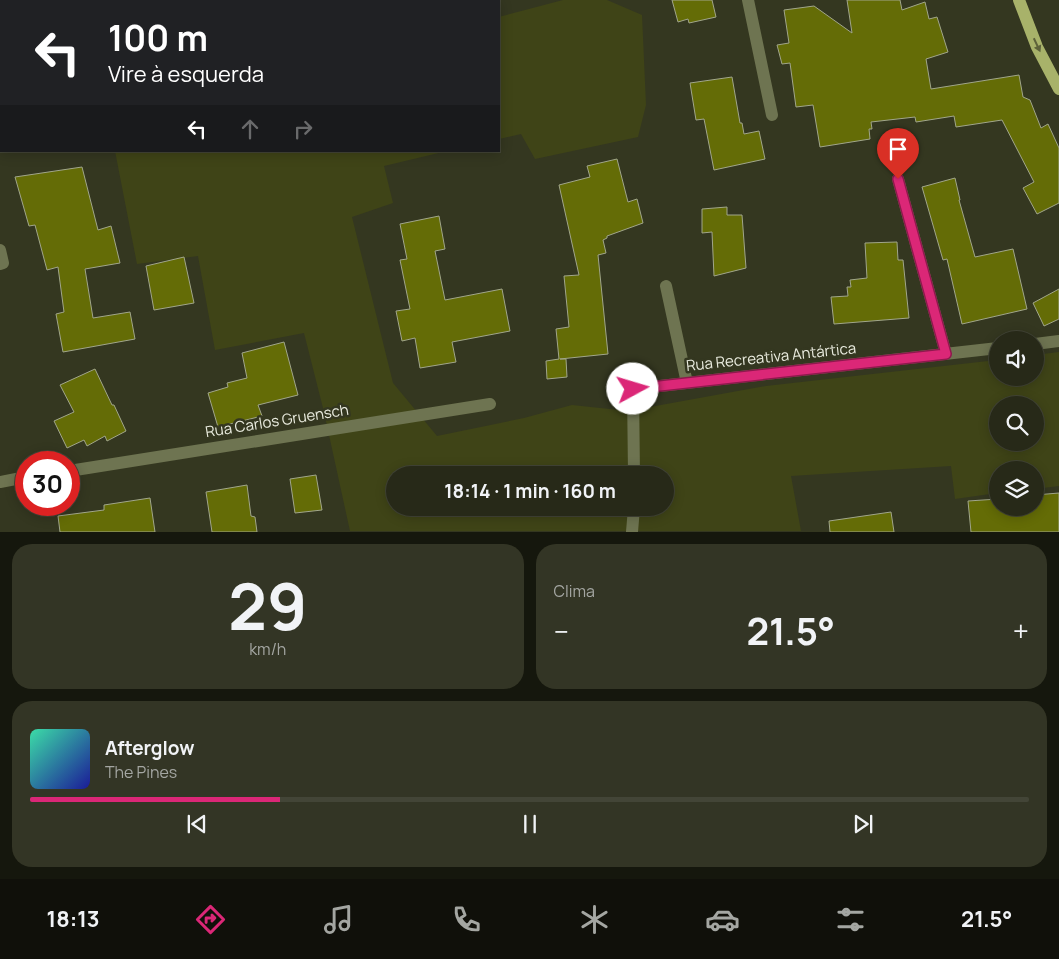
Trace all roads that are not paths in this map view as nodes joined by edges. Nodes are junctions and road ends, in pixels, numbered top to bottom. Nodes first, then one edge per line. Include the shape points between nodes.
1 (748, 0) edge
2 (1019, 0) edge
3 (1059, 89) edge
4 (772, 115) dead end
5 (898, 179) dead end
6 (0, 250) edge
7 (2, 263) edge
8 (666, 286) dead end
9 (1059, 341) edge
10 (1044, 343) edge
11 (989, 349) edge
12 (946, 354) junction
13 (687, 383) junction
14 (490, 404) dead end
15 (634, 466) edge
16 (80, 469) edge
17 (15, 479) edge
18 (0, 482) edge
19 (633, 516) edge
20 (632, 532) edge

1 - 4 street
2 -> 3 main road via 1037,47
5 - 12 street
6 - 7 street
8 - 13 street
9 - 10 street
11 - 12 street, Rua Recreativa Antártica
12 - 13 street, Rua Recreativa Antártica
13 - 15 street, Rua Recreativa Antártica via 633,389
14 - 16 street, Rua Carlos Gruensch
17 - 18 street
19 - 20 street

